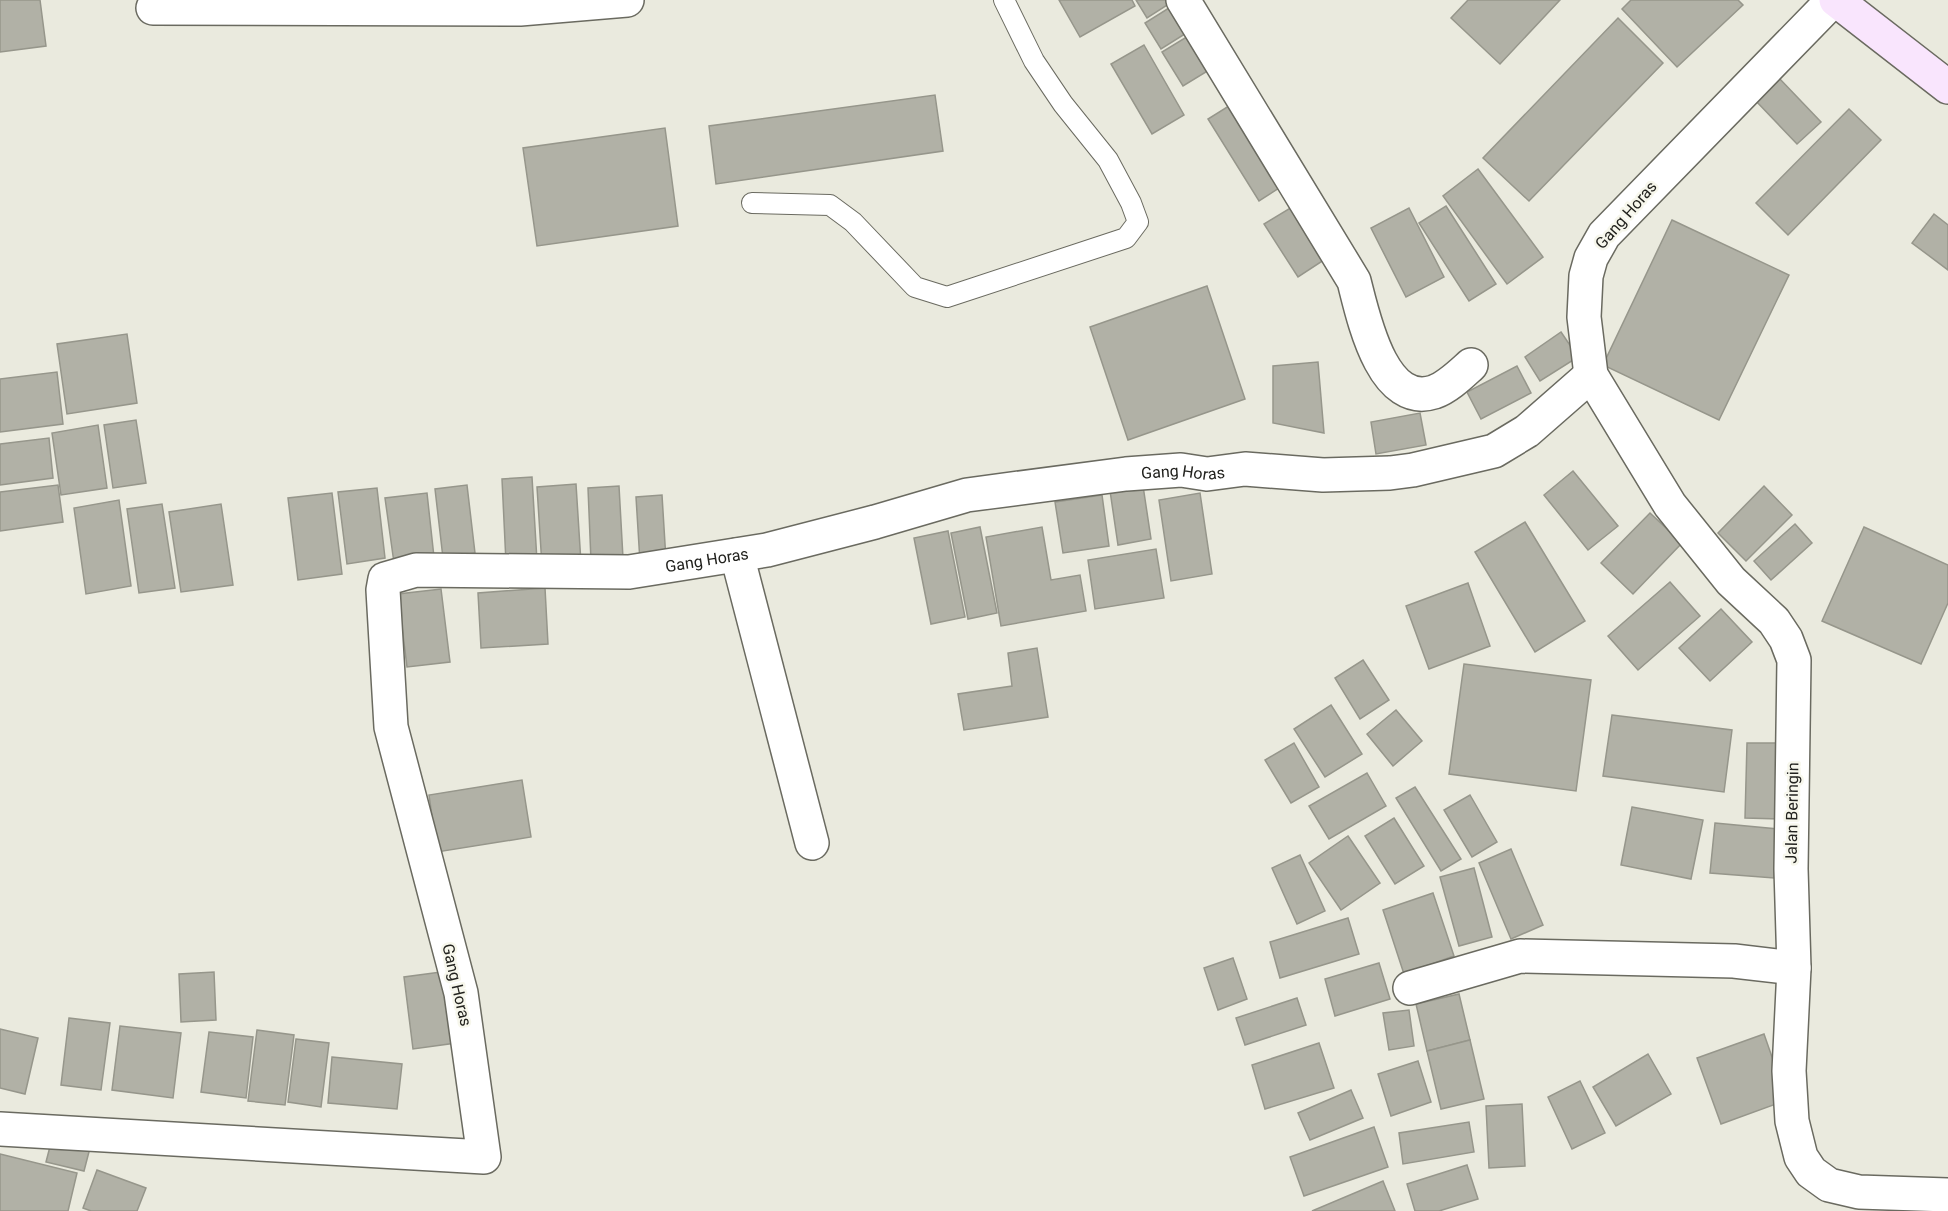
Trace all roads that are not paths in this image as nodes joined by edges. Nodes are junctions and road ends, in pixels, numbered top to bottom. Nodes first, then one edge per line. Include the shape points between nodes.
1 (627, 0) edge
2 (1004, 0) edge
3 (1183, 0) edge
4 (1835, 0) edge
5 (153, 8) dead end
6 (1948, 87) edge
7 (752, 203) dead end
8 (1471, 365) dead end
9 (1591, 375) junction
10 (737, 555) junction
11 (812, 843) dead end
12 (1794, 968) junction
13 (1410, 988) dead end
14 (0, 1129) edge
15 (1948, 1195) edge

1 - 5 street via 520,9
2 - 7 lane via 1034,61 1108,160 1131,203 1138,222 1126,238 947,297 915,286 853,222 830,205
3 - 8 street via 1354,281 1365,326 1396,384 1414,394 1434,392
4 - 6 main road
4 - 9 street, Gang Horas via 1604,235 1586,276 1584,317
9 - 10 street, Gang Horas via 1527,431 1494,451 1442,465 1362,474 1245,469 1207,474 1181,470 1126,474 967,495 865,525
9 - 12 street, Jalan Beringin via 1670,505 1731,581 1774,621 1790,648 1794,660
10 - 11 street
10 - 14 street, Gang Horas via 629,572 416,570 385,579 390,727 461,993 484,1157
12 - 13 street via 1734,961 1520,956
12 - 15 street, Jalan Beringin via 1789,1071 1792,1121 1801,1157 1811,1172 1829,1185 1859,1192

